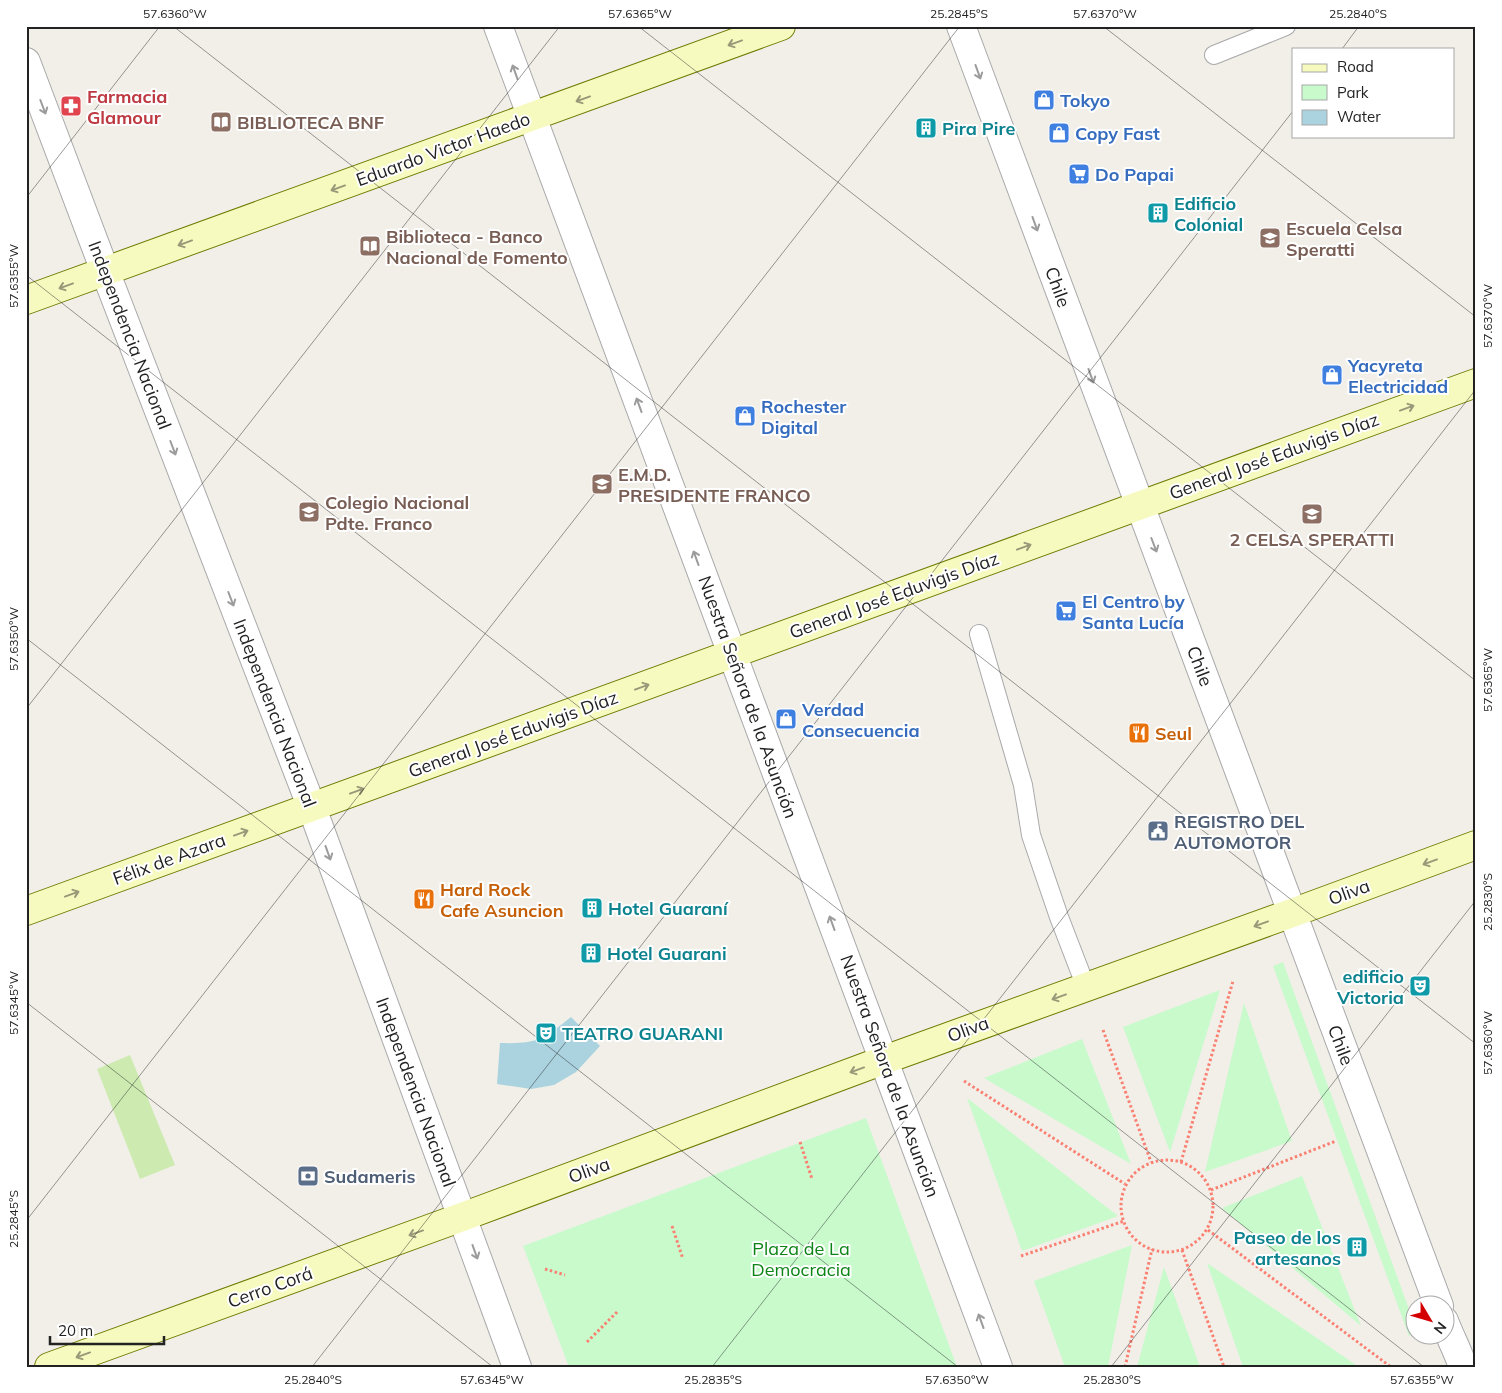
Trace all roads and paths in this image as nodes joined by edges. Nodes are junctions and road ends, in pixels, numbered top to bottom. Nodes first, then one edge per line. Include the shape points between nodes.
1 (498, 26) edge
2 (781, 26) edge
3 (961, 26) edge
4 (1286, 26) edge
5 (1214, 55) dead end
6 (26, 62) edge
7 (532, 118) junction
8 (105, 272) junction
9 (26, 300) edge
10 (1476, 382) edge
11 (1139, 505) junction
12 (979, 634) dead end
13 (732, 654) junction
14 (312, 808) junction
15 (1476, 845) edge
16 (26, 911) edge
17 (1292, 913) junction
18 (1234, 981) dead end
19 (1086, 987) junction
20 (1103, 1030) dead end
21 (884, 1060) junction
22 (964, 1081) dead end
23 (1336, 1141) dead end
24 (800, 1142) dead end
25 (1150, 1162) junction
26 (1180, 1162) junction
27 (812, 1179) dead end
28 (1126, 1184) junction
29 (1211, 1190) junction
30 (462, 1217) junction
31 (1124, 1221) junction
32 (672, 1226) dead end
33 (1208, 1230) junction
34 (1152, 1249) junction
35 (1182, 1250) junction
36 (1021, 1256) dead end
37 (683, 1259) dead end
38 (545, 1269) dead end
39 (565, 1275) dead end
40 (1435, 1296) edge
41 (618, 1311) dead end
42 (587, 1342) dead end
43 (1454, 1344) edge
44 (49, 1367) edge
45 (517, 1367) edge
46 (998, 1367) edge
47 (1124, 1367) edge
48 (1224, 1367) edge
49 (1391, 1367) edge
50 (1463, 1367) edge

7 -> 1 street, Nuestra Señora de la Asunción
2 -> 7 street, Eduardo Victor Haedo
3 -> 11 street, Chile
4 - 5 lane
6 -> 8 street, Independencia Nacional
7 -> 8 street, Eduardo Victor Haedo
13 -> 7 street, Nuestra Señora de la Asunción
8 -> 9 street, Eduardo Victor Haedo
8 -> 14 street, Independencia Nacional
11 -> 10 street, General José Eduvigis Díaz
13 -> 11 street, General José Eduvigis Díaz
11 -> 17 street, Chile
12 - 19 lane via 1023,785 1031,835
14 -> 13 street, General José Eduvigis Díaz
21 -> 13 street, Nuestra Señora de la Asunción
16 -> 14 street, Félix de Azara
14 -> 30 street, Independencia Nacional
15 -> 17 street, Oliva
17 -> 19 street, Oliva
17 - 40 street, Chile
18 - 26 path
19 -> 21 street, Oliva
20 - 25 path
21 -> 30 street, Oliva
46 -> 21 street, Nuestra Señora de la Asunción
22 - 28 path
23 - 29 path
24 - 27 path
25 - 26 path via 1170,1159
25 - 28 path
26 - 29 path via 1199,1171
28 - 31 path via 1121,1206
29 - 33 path via 1214,1214
30 -> 44 street, Cerro Corá
30 -> 45 street, Independencia Nacional
31 - 34 path via 1130,1234
31 - 36 path
32 - 37 path
33 - 35 path via 1198,1241
33 - 49 path
34 - 35 path
34 - 47 path
35 - 48 path
38 - 39 path
41 - 42 path
43 - 50 street

